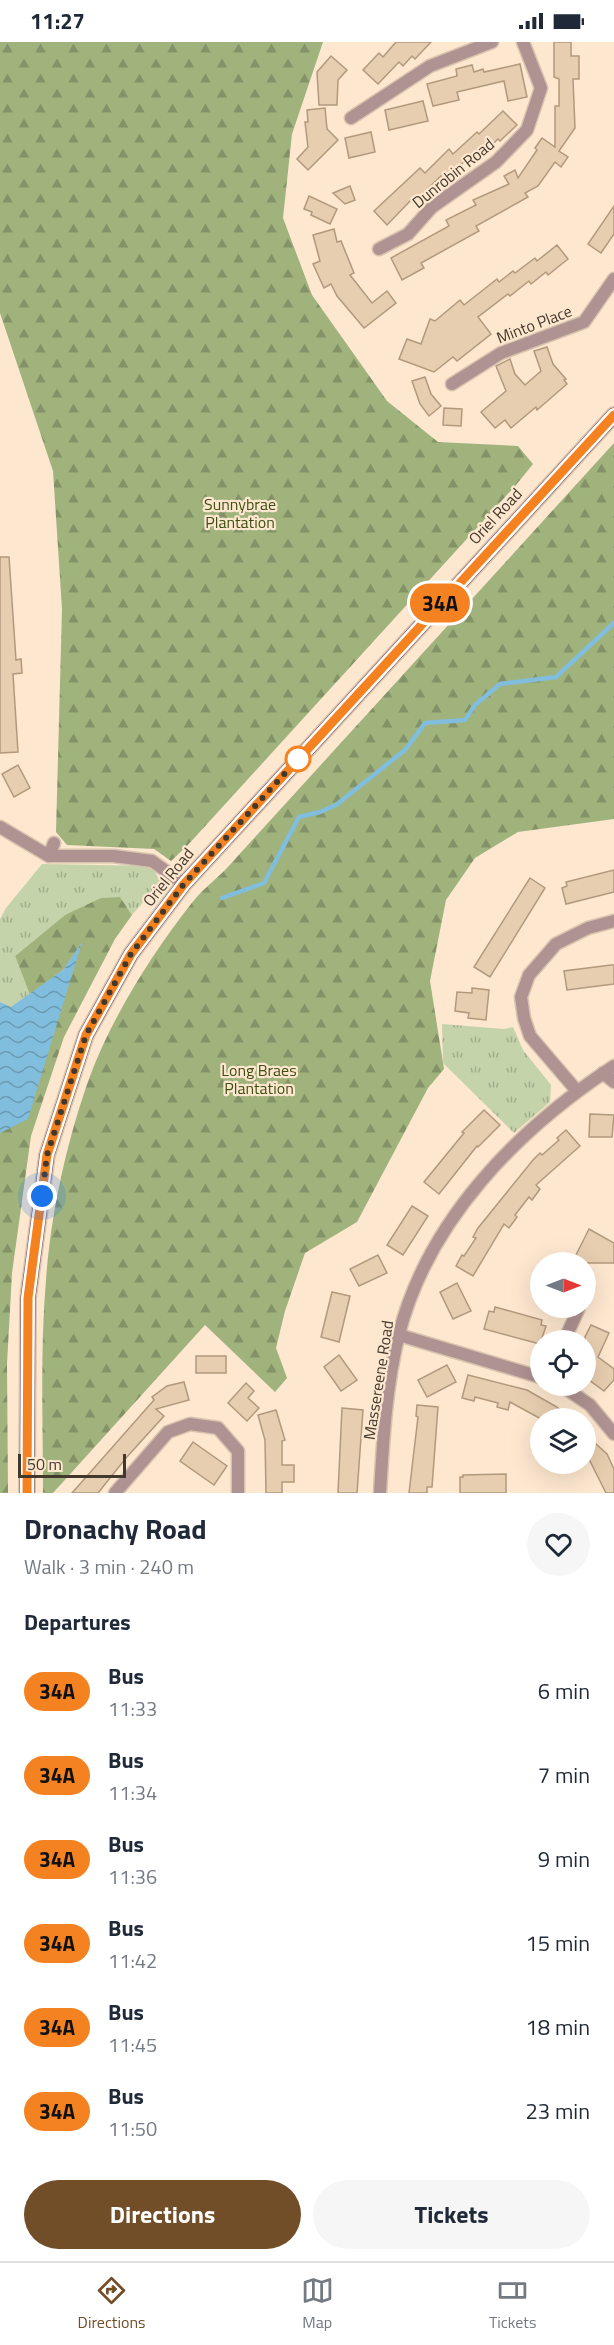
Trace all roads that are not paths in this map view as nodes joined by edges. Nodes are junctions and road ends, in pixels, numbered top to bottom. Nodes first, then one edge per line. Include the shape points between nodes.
1 (492, 42) edge
2 (523, 42) edge
3 (351, 118) dead end
4 (379, 249) dead end
5 (614, 279) edge
6 (452, 384) dead end
7 (614, 415) edge
8 (0, 827) edge
9 (54, 843) dead end
10 (49, 856) junction
11 (184, 884) junction
12 (614, 921) edge
13 (609, 1070) edge
14 (614, 1082) edge
15 (577, 1091) junction
16 (399, 1335) junction
17 (530, 1374) edge
18 (577, 1396) edge
19 (614, 1434) edge
20 (27, 1493) edge
21 (115, 1493) edge
22 (238, 1493) edge
23 (380, 1493) edge

1 - 3 street via 430,66
2 - 4 street, Dunrobin Road via 541,88 527,130 496,162 432,207 408,234
5 - 6 street, Minto Place via 584,322 501,352
7 - 11 main road, Oriel Road
8 - 10 street
9 - 10 street
10 - 11 street via 113,856 152,861
11 - 20 main road, Oriel Road via 131,954 86,1035 47,1155 28,1298
12 - 15 street via 588,928 556,944 529,975 521,997 531,1036
13 - 14 street
13 - 15 street, Massereene Road
15 - 16 street, Massereene Road via 527,1133 464,1204 429,1259
16 - 17 street
16 - 23 street, Massereene Road
18 - 19 street via 590,1405
21 - 22 street via 168,1432 190,1424 219,1428 238,1451

